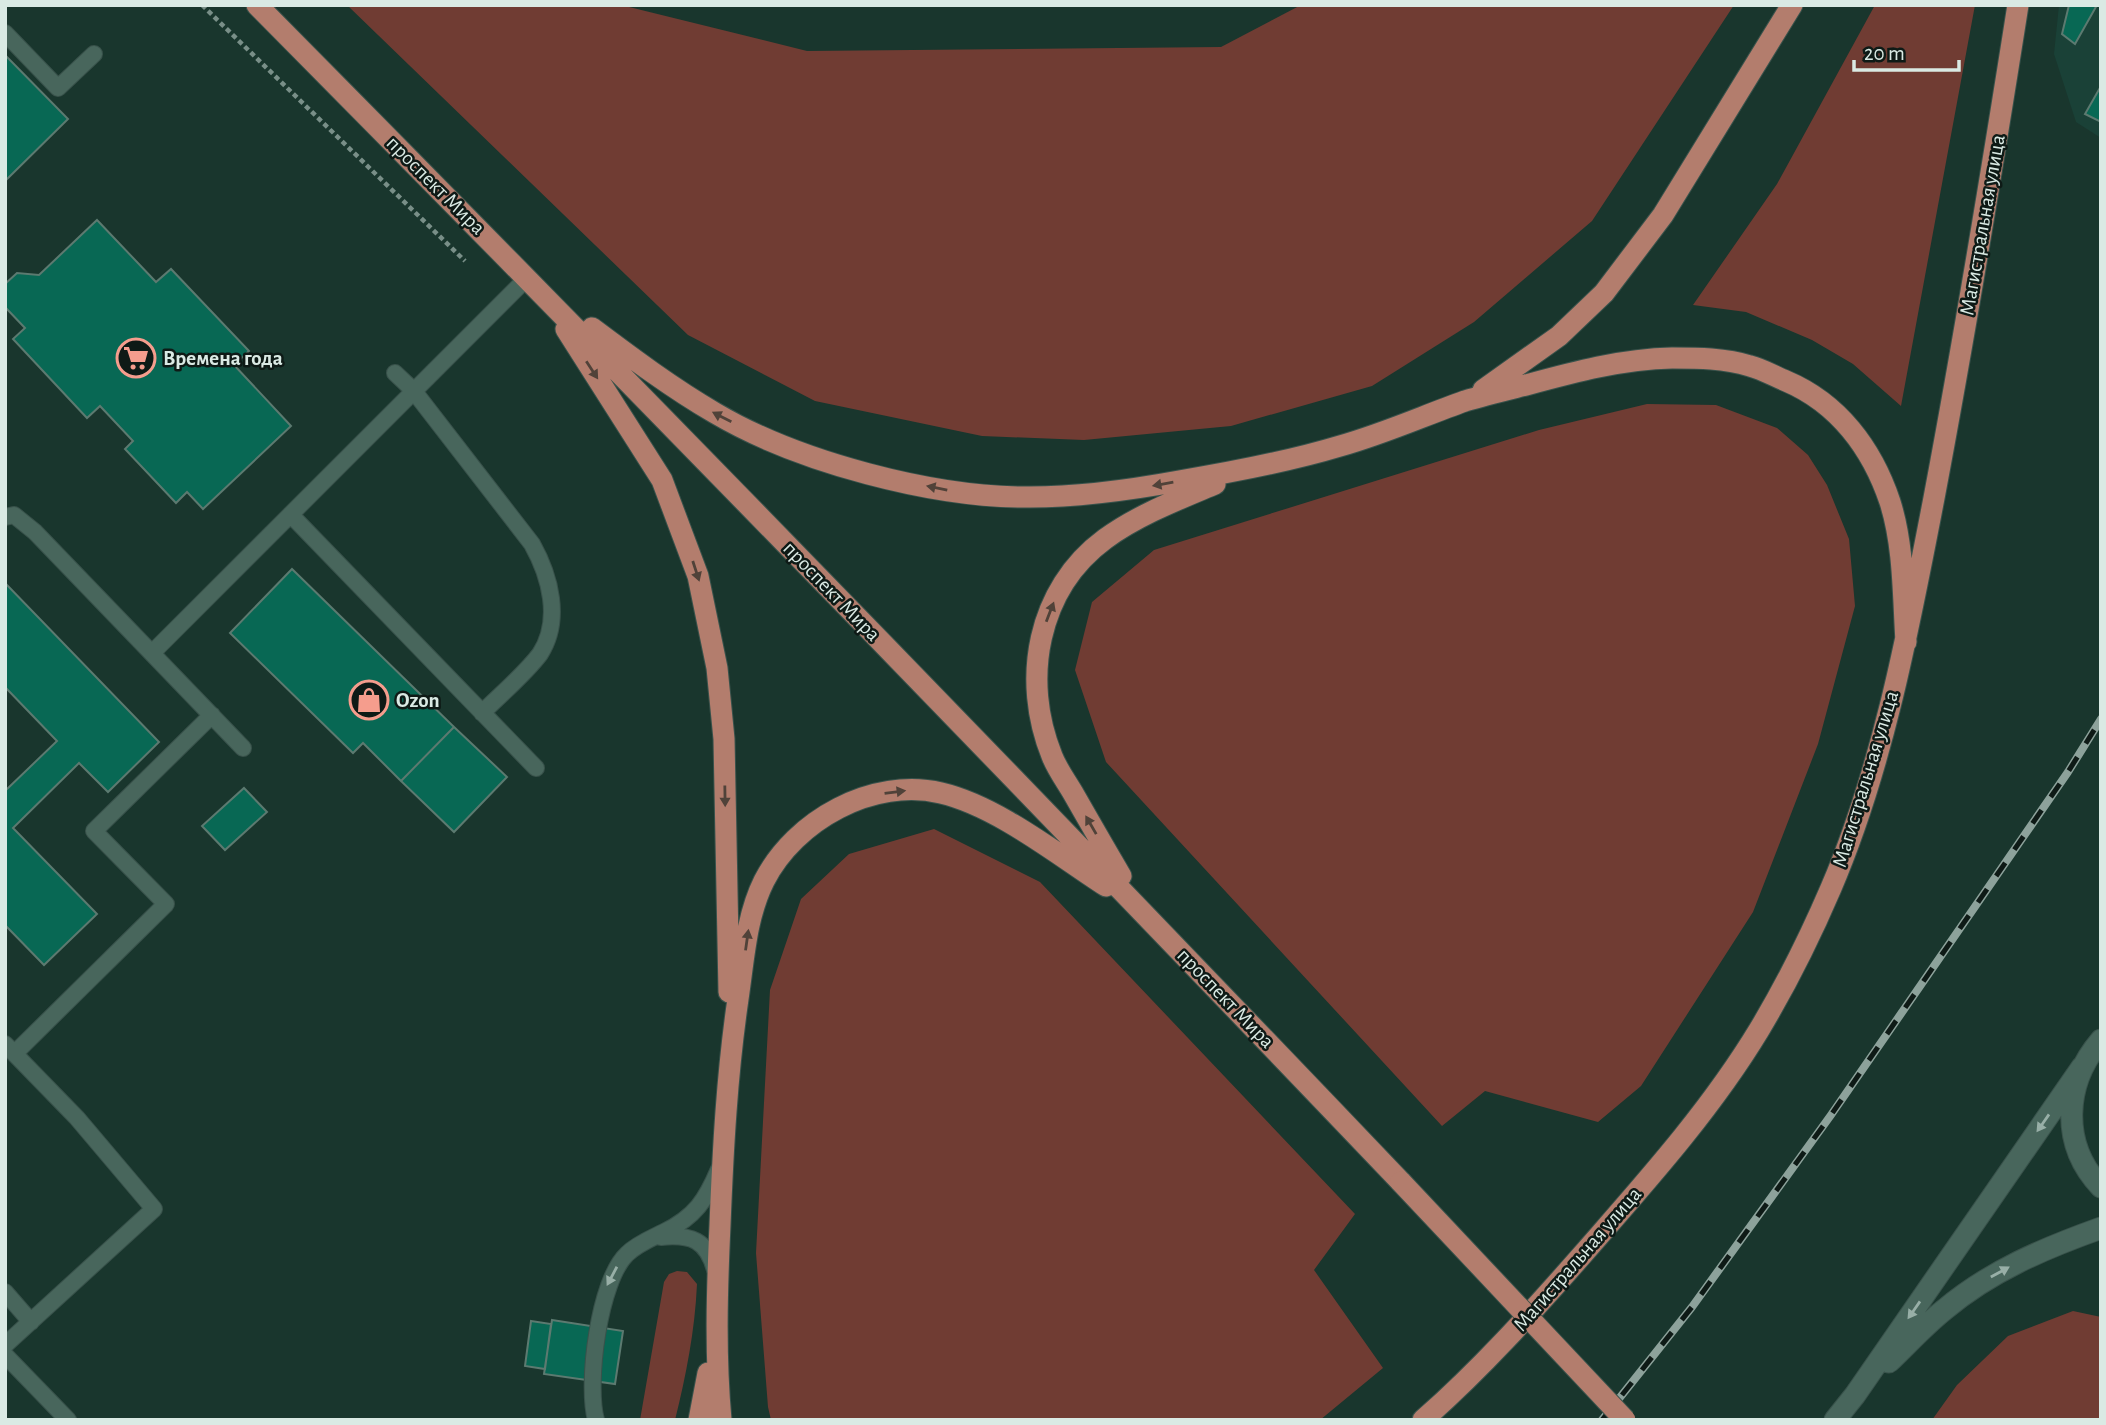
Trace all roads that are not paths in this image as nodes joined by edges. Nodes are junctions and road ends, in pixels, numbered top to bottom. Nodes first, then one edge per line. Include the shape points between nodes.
1 (257, 5) edge
2 (1792, 5) edge
3 (2018, 5) edge
4 (5, 33) edge
5 (94, 54) dead end
6 (535, 285) junction
7 (395, 373) dead end
8 (413, 390) junction
9 (1467, 401) junction
10 (1254, 468) junction
11 (291, 515) junction
12 (5, 517) edge
13 (1906, 642) junction
14 (152, 653) junction
15 (482, 713) junction
16 (212, 715) junction
17 (243, 748) dead end
18 (536, 768) dead end
19 (1138, 906) junction
20 (2101, 1040) edge
21 (10, 1049) edge
22 (730, 1056) junction
23 (2082, 1067) junction
24 (723, 1160) junction
25 (2101, 1186) edge
26 (2101, 1228) edge
27 (645, 1241) junction
28 (718, 1279) junction
29 (5, 1292) edge
30 (31, 1322) junction
31 (716, 1322) junction
32 (5, 1345) edge
33 (5, 1356) edge
34 (1855, 1395) junction
35 (68, 1420) edge
36 (596, 1420) edge
37 (699, 1420) edge
38 (721, 1420) edge
39 (1423, 1420) edge
40 (1625, 1420) edge
41 (1835, 1420) edge

1 - 6 main road, проспект Мира
2 - 9 main road via 1663,215 1604,293 1559,336
3 - 13 main road, Магистральная улица
4 - 5 lane via 58,88
6 - 8 lane
10 -> 6 main road via 1121,491 1029,497 954,492 861,472 794,450 717,415
6 - 19 main road, проспект Мира
6 -> 22 main road via 662,480 698,576 717,668 724,739
7 - 8 lane
8 - 11 lane
8 - 15 lane via 532,544 545,566 551,590 549,636 539,655
9 - 10 main road via 1339,446
9 - 13 main road via 1586,368 1643,359 1701,358 1749,365 1797,386 1833,409 1860,440 1877,471 1890,504 1899,550
19 -> 10 main road via 1052,756 1037,703 1037,650 1050,607 1074,567 1105,539 1158,507
11 - 14 lane
11 - 15 lane
12 - 14 lane via 14,515 34,532
13 - 39 main road, Магистральная улица via 1865,794 1832,886 1759,1031 1707,1105 1618,1213 1521,1325
14 - 16 lane
15 - 18 lane
16 - 17 lane
16 - 21 lane via 94,831 166,904
22 -> 19 main road via 749,921 765,880 787,848 820,818 857,799 899,790 953,797 991,812
19 - 40 main road, проспект Мира, bridge
20 - 23 main road
21 - 30 lane via 77,1118 154,1209
22 - 24 main road
23 - 25 main road via 2072,1096 2071,1128 2080,1158
23 -> 34 main road
24 - 27 lane via 702,1204 685,1221
24 - 28 main road
34 -> 26 main road via 1943,1310 1977,1285 2024,1258
27 - 28 lane via 675,1236 698,1242 712,1257
27 -> 36 lane via 627,1254 606,1289 592,1389
28 - 31 main road
29 - 30 lane
30 - 32 lane
31 - 37 main road
31 - 38 main road
33 - 35 lane
34 - 41 main road

